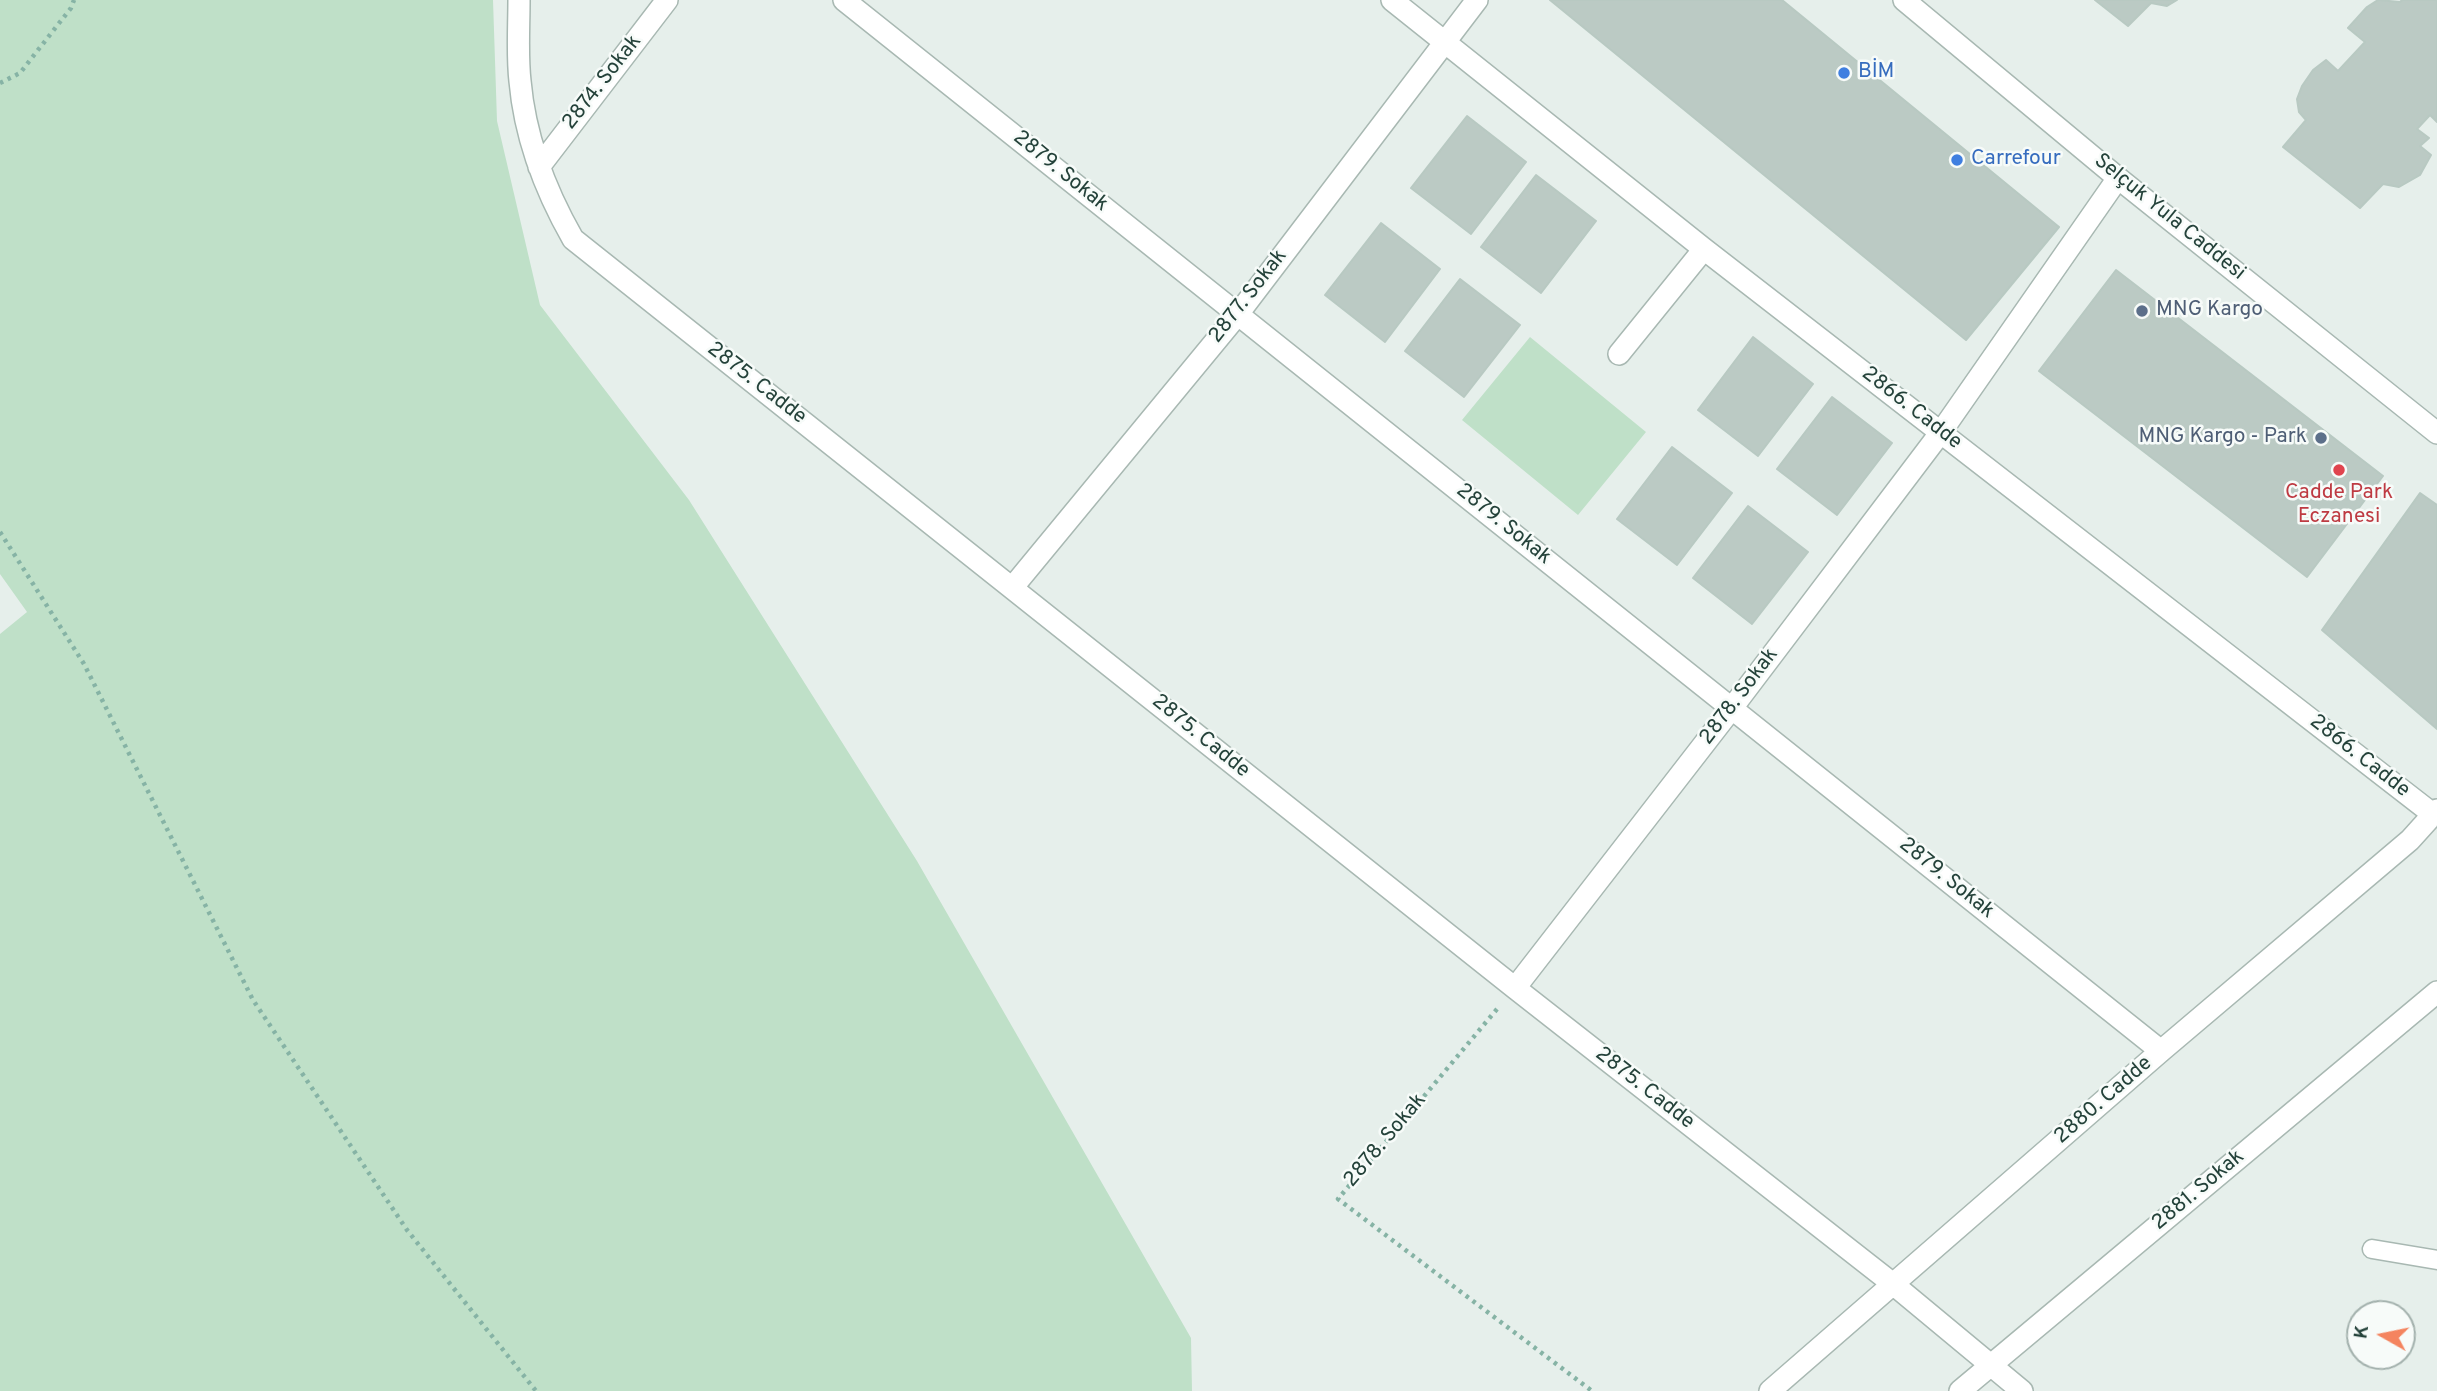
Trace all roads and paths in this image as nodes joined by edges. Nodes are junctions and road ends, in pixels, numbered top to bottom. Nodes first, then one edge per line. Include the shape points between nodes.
1 (74, 0) edge
2 (519, 0) edge
3 (667, 0) edge
4 (844, 0) edge
5 (1392, 0) edge
6 (1477, 0) edge
7 (1905, 0) edge
8 (1446, 41) junction
9 (0, 83) edge
10 (538, 167) junction
11 (2118, 178) junction
12 (1704, 249) junction
13 (1238, 314) junction
14 (1619, 354) dead end
15 (1941, 432) junction
16 (2437, 433) edge
17 (0, 532) edge
18 (1012, 588) junction
19 (1732, 708) junction
20 (2435, 813) edge
21 (1514, 988) junction
22 (2437, 992) edge
23 (2161, 1051) junction
24 (2372, 1249) dead end
25 (2437, 1260) edge
26 (1893, 1284) junction
27 (1991, 1367) junction
28 (536, 1391) edge
29 (1592, 1391) edge
30 (1770, 1391) edge
31 (1961, 1391) edge
32 (2022, 1391) edge

1 - 9 path via 20,73
2 - 10 street, 2875. Cadde via 519,80
3 - 10 street, 2874. Sokak
4 - 13 street, 2879. Sokak
5 - 8 street, 2866. Cadde
6 - 8 street, 2877. Sokak
7 - 11 street, Selçuk Yula Caddesi
8 - 12 street, 2866. Cadde
8 - 13 street, 2877. Sokak
10 - 18 street, 2875. Cadde via 573,239
11 - 15 street, 2878. Sokak
11 - 16 street, Selçuk Yula Caddesi
12 - 14 street
12 - 15 street, 2866. Cadde
13 - 18 street, 2877. Sokak
13 - 19 street, 2879. Sokak
15 - 19 street, 2878. Sokak
15 - 20 street, 2866. Cadde
17 - 28 path via 84,664 253,1000 407,1230
18 - 21 street, 2875. Cadde
19 - 21 street, 2878. Sokak
19 - 23 street, 2879. Sokak
20 - 23 street, 2880. Cadde via 2410,840
21 - 26 street, 2875. Cadde
21 - 29 path, 2878. Sokak via 1338,1199
22 - 27 street, 2881. Sokak
23 - 26 street, 2880. Cadde
24 - 25 lane
26 - 27 street, 2875. Cadde
26 - 30 street, 2880. Cadde
27 - 31 street, 2881. Sokak
27 - 32 street, 2875. Cadde

